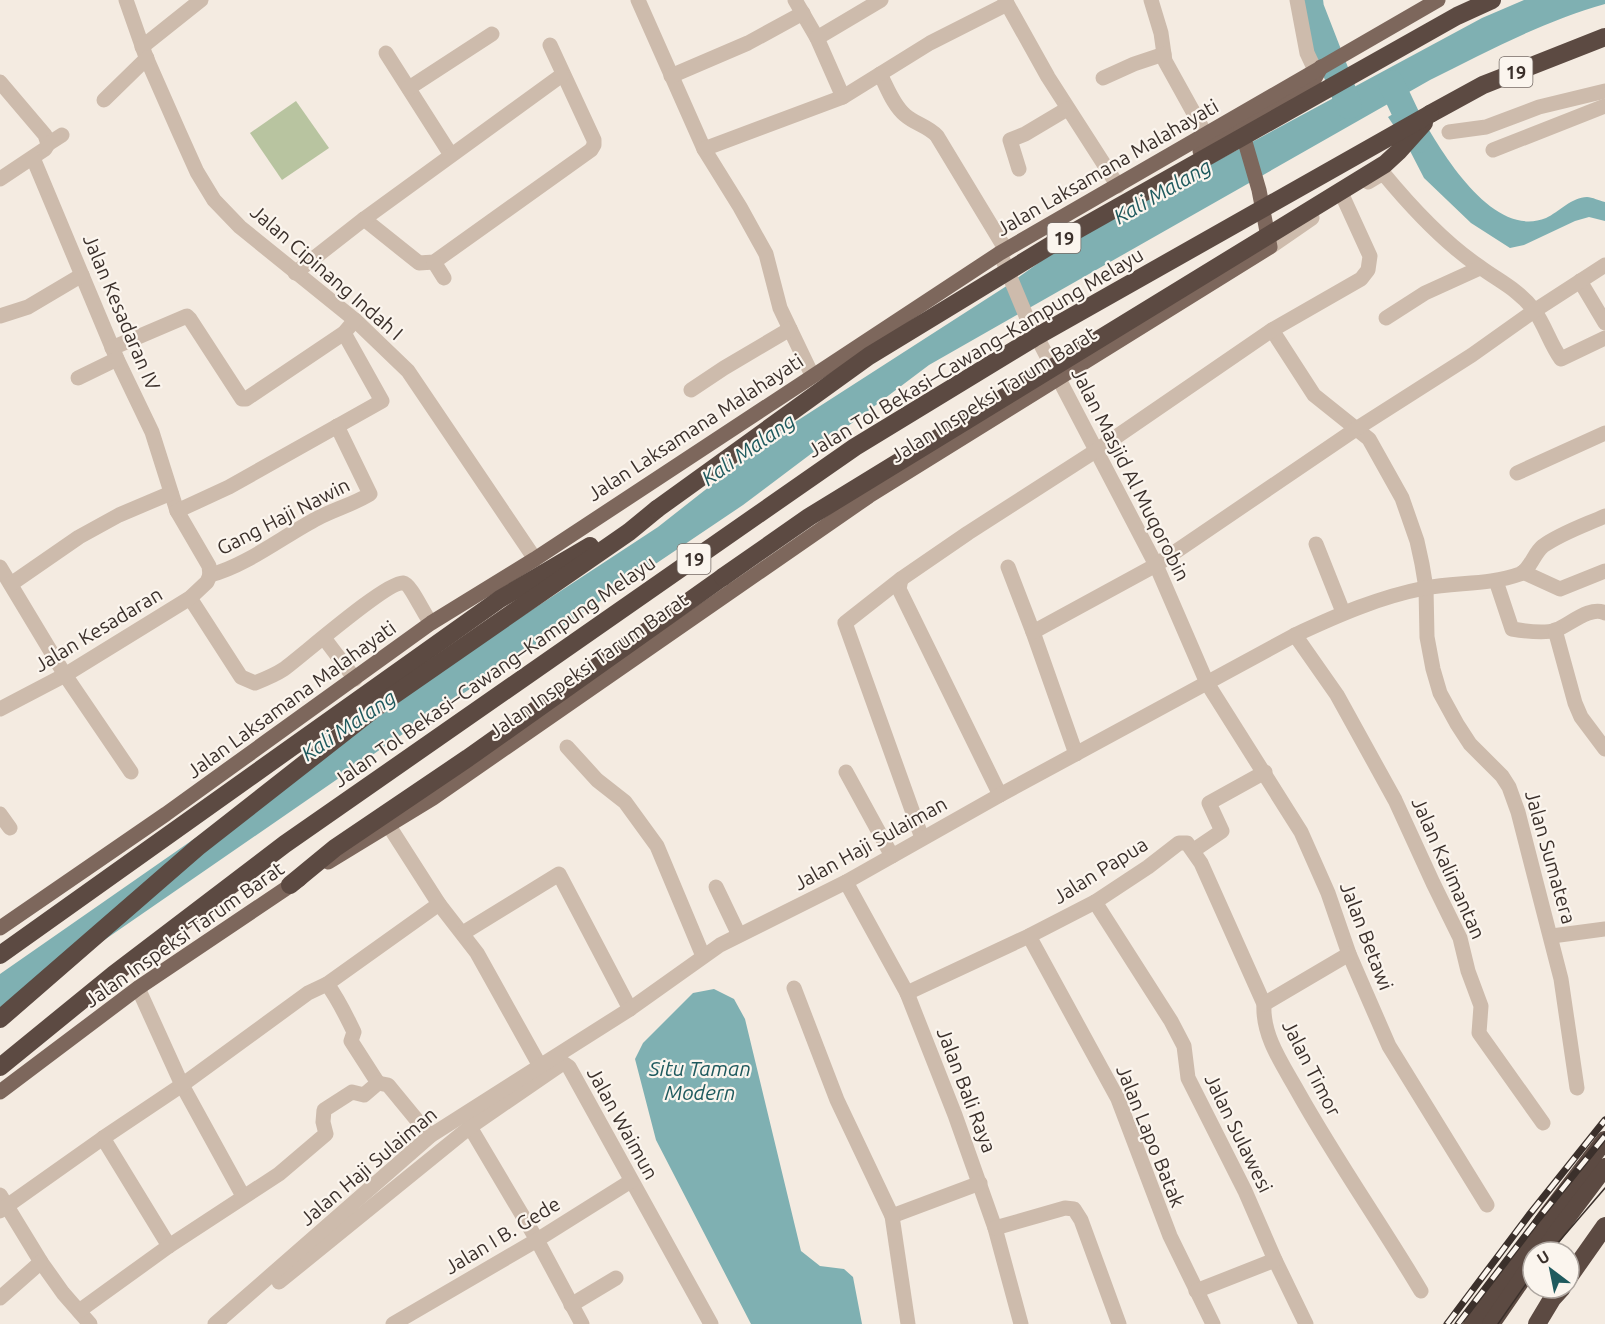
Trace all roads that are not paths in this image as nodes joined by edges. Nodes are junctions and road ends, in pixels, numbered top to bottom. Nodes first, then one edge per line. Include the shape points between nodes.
1 (126, 0) edge
2 (201, 0) edge
3 (638, 0) edge
4 (881, 0) edge
5 (1151, 0) edge
6 (1297, 0) edge
7 (1438, 0) edge
8 (1492, 0) edge
9 (1006, 2) edge
10 (799, 7) edge
11 (492, 34) dead end
12 (1605, 37) edge
13 (817, 38) junction
14 (550, 45) dead end
15 (144, 53) junction
16 (387, 53) dead end
17 (1164, 54) junction
18 (1320, 67) junction
19 (880, 74) junction
20 (562, 75) junction
21 (671, 76) junction
22 (1103, 78) dead end
23 (0, 82) edge
24 (409, 88) junction
25 (1605, 91) edge
26 (843, 97) junction
27 (104, 100) dead end
28 (1605, 106) edge
29 (1067, 109) junction
30 (1430, 114) junction
31 (1242, 130) junction
32 (1449, 132) dead end
33 (62, 135) dead end
34 (1206, 135) junction
35 (48, 144) junction
36 (704, 149) junction
37 (1493, 150) dead end
38 (452, 155) junction
39 (33, 158) junction
40 (1019, 169) dead end
41 (0, 179) edge
42 (1125, 182) junction
43 (1343, 197) junction
44 (364, 219) junction
45 (1270, 247) junction
46 (1003, 251) junction
47 (434, 262) junction
48 (1605, 265) edge
49 (1480, 268) junction
50 (295, 273) junction
51 (82, 275) junction
52 (444, 278) dead end
53 (1580, 281) junction
54 (1600, 306) edge
55 (1534, 310) junction
56 (0, 316) edge
57 (1386, 318) dead end
58 (355, 320) junction
59 (1605, 322) edge
60 (790, 329) junction
61 (1272, 330) junction
62 (344, 333) junction
63 (1605, 338) edge
64 (115, 354) junction
65 (812, 375) junction
66 (78, 378) dead end
67 (1057, 378) junction
68 (691, 390) dead end
69 (337, 426) junction
70 (1356, 429) junction
71 (1605, 433) edge
72 (1096, 450) junction
73 (1517, 473) dead end
74 (171, 493) junction
75 (657, 509) junction
76 (177, 511) junction
77 (1605, 516) edge
78 (1316, 544) dead end
79 (535, 559) junction
80 (1156, 565) junction
81 (0, 567) edge
82 (1008, 567) dead end
83 (1605, 570) edge
84 (1523, 572) junction
85 (210, 575) junction
86 (901, 579) junction
87 (1496, 581) junction
88 (11, 584) junction
89 (1426, 588) junction
90 (190, 598) junction
91 (1343, 612) junction
92 (1605, 613) edge
93 (431, 623) junction
94 (1555, 630) junction
95 (1034, 632) junction
96 (1296, 635) junction
97 (324, 638) junction
98 (65, 675) junction
99 (355, 679) junction
100 (1208, 683) junction
101 (0, 709) edge
102 (567, 747) dead end
103 (1605, 749) edge
104 (1076, 754) junction
105 (846, 771) dead end
106 (131, 772) dead end
107 (1265, 772) junction
108 (1000, 795) junction
109 (0, 814) edge
110 (389, 826) junction
111 (10, 828) dead end
112 (922, 838) junction
113 (1194, 850) junction
114 (892, 856) junction
115 (846, 882) junction
116 (290, 885) junction
117 (716, 887) dead end
118 (1095, 902) junction
119 (439, 904) junction
120 (0, 928) edge
121 (1605, 929) edge
122 (463, 933) junction
123 (738, 935) junction
124 (1029, 936) junction
125 (1552, 936) junction
126 (1349, 954) junction
127 (0, 956) edge
128 (703, 956) junction
129 (327, 984) junction
130 (138, 988) junction
131 (794, 988) dead end
132 (907, 993) junction
133 (1264, 1004) junction
134 (630, 1009) junction
135 (0, 1019) edge
136 (540, 1066) junction
137 (0, 1067) edge
138 (378, 1083) junction
139 (182, 1086) junction
140 (1577, 1088) dead end
141 (0, 1092) edge
142 (1543, 1123) dead end
143 (470, 1127) junction
144 (430, 1136) junction
145 (103, 1138) junction
146 (1605, 1140) edge
147 (1605, 1167) edge
148 (632, 1181) junction
149 (980, 1183) junction
150 (243, 1196) junction
151 (2, 1204) edge
152 (1487, 1205) dead end
153 (892, 1216) junction
154 (1605, 1226) edge
155 (995, 1228) junction
156 (537, 1240) junction
157 (1550, 1240) edge
158 (1605, 1240) edge
159 (169, 1246) junction
160 (1275, 1260) junction
161 (1581, 1261) edge
162 (41, 1262) junction
163 (1581, 1266) edge
164 (616, 1278) dead end
165 (1521, 1280) edge
166 (1196, 1291) junction
167 (1421, 1291) dead end
168 (0, 1298) edge
169 (1554, 1300) edge
170 (572, 1305) junction
171 (79, 1311) junction
172 (90, 1324) edge
173 (215, 1324) edge
174 (229, 1324) edge
175 (393, 1324) edge
176 (582, 1324) edge
177 (711, 1324) edge
178 (908, 1324) edge
179 (1021, 1324) edge
180 (1119, 1324) edge
181 (1213, 1324) edge
182 (1306, 1324) edge
183 (1472, 1324) edge
184 (1491, 1324) edge
185 (1537, 1324) edge

1 - 15 street, Jalan Cipinang Indah I
2 - 15 street
3 - 21 street
4 - 13 street
5 - 17 street
6 - 18 street via 1307,53
7 - 18 main road, Jalan Laksamana Malahayati
8 - 75 highway, Jalan Tol Bekasi–Cawang–Kampung Melayu / 19, bridge via 1056,242 869,356
9 - 19 street
9 - 29 street
10 - 13 street
10 - 21 street via 748,43
11 - 24 street
12 - 30 highway, Jalan Tol Bekasi–Cawang–Kampung Melayu / 19 via 1483,85
13 - 26 street
14 - 20 street
15 - 27 street
15 - 50 street, Jalan Cipinang Indah I via 197,172 214,200
16 - 24 street
17 - 22 street
17 - 34 street
18 - 31 main road via 1311,85
18 - 34 main road, Jalan Laksamana Malahayati
19 - 26 street
19 - 46 street, Jalan Masjid Al Muqorobin via 905,115 938,136
20 - 38 street
20 - 47 street via 594,140 591,150
21 - 36 street
23 - 35 street via 45,135
24 - 38 street
25 - 32 street via 1539,107 1486,127
26 - 36 street
28 - 37 street
29 - 40 street via 1010,140
29 - 42 street
30 - 116 highway, bridge via 1384,164 809,517 335,848
30 - 137 highway, Jalan Tol Bekasi–Cawang–Kampung Melayu / 19, bridge via 1034,338 855,447 285,844
31 - 42 main road via 1154,176
31 - 45 main road, bridge
33 - 35 street
34 - 42 main road, Jalan Laksamana Malahayati
35 - 39 street
36 - 60 street via 766,254 780,308
38 - 44 street
39 - 41 street
39 - 51 street, Jalan Kesadaran IV
42 - 46 main road, Jalan Laksamana Malahayati
43 - 45 street
43 - 49 street via 1383,173 1429,224
43 - 61 street via 1370,256 1368,270 1361,279
44 - 47 street via 419,263
44 - 50 street
45 - 67 main road, Jalan Inspeksi Tarum Barat
46 - 65 main road, Jalan Laksamana Malahayati
46 - 67 street, Jalan Masjid Al Muqorobin via 1009,278
47 - 52 street
48 - 53 street
49 - 55 street via 1503,280
49 - 57 street via 1425,293
50 - 58 street, Jalan Cipinang Indah I
51 - 56 street via 27,307
51 - 64 street, Jalan Kesadaran IV
53 - 54 street
53 - 55 street
54 - 59 street
55 - 63 street via 1561,359
55 - 70 street
58 - 62 street
58 - 79 street, Jalan Cipinang Indah I via 408,371
60 - 65 street
60 - 68 street
61 - 70 street, Jalan Sumatera via 1314,395
61 - 72 street
62 - 64 street via 246,399 242,399 187,316
62 - 69 street via 382,401
64 - 66 street
64 - 74 street, Jalan Kesadaran IV via 152,432
65 - 79 main road, Jalan Laksamana Malahayati
67 - 72 street, Jalan Masjid Al Muqorobin
67 - 110 main road, Jalan Inspeksi Tarum Barat via 869,496
69 - 76 street via 229,487
69 - 85 street, Gang Haji Nawin via 370,494
70 - 80 street
70 - 89 street, Jalan Sumatera via 1377,451 1402,498 1417,541
71 - 73 street
72 - 80 street, Jalan Masjid Al Muqorobin
72 - 86 street
74 - 76 street, Jalan Kesadaran IV
74 - 88 street via 79,537
75 - 127 highway via 500,599
75 - 135 highway, Jalan Tol Bekasi–Cawang–Kampung Melayu / 19 via 378,706 198,847
76 - 85 street, Jalan Kesadaran IV via 209,566
77 - 84 street via 1541,548
78 - 91 street
79 - 93 main road, Jalan Laksamana Malahayati
80 - 95 street
80 - 100 street, Jalan Masjid Al Muqorobin
81 - 88 street
82 - 95 street
83 - 84 street via 1560,589
84 - 87 street, Jalan Haji Sulaiman
85 - 90 street, Jalan Kesadaran
86 - 108 street via 899,589
86 - 112 street via 844,623
87 - 89 street, Jalan Haji Sulaiman
87 - 94 street via 1512,629
88 - 98 street
89 - 91 street, Jalan Haji Sulaiman
89 - 125 street, Jalan Sumatera via 1427,637 1440,693 1470,744 1509,787
90 - 97 street via 241,677 255,683 282,670
90 - 98 street, Jalan Kesadaran
91 - 96 street, Jalan Haji Sulaiman
92 - 94 street via 1597,610
93 - 97 street via 409,586 403,583 366,603
93 - 99 main road, Jalan Laksamana Malahayati
94 - 103 street via 1575,704
95 - 104 street
96 - 100 street, Jalan Haji Sulaiman
96 - 142 street, Jalan Kalimantan via 1337,695 1395,800 1460,938 1481,1006 1479,1033
97 - 99 street
98 - 101 street, Jalan Kesadaran
98 - 106 street
99 - 120 main road, Jalan Laksamana Malahayati
100 - 104 street, Jalan Haji Sulaiman
100 - 107 street, Jalan Betawi
102 - 128 street via 597,780 625,801 657,846
104 - 108 street, Jalan Haji Sulaiman
105 - 114 street
107 - 113 street via 1209,803 1222,831
107 - 126 street, Jalan Betawi via 1301,832
108 - 112 street, Jalan Haji Sulaiman
109 - 111 street
110 - 116 main road, Jalan Inspeksi Tarum Barat
110 - 119 street
112 - 114 street, Jalan Haji Sulaiman
113 - 118 street, Jalan Papua via 1187,843 1179,843
113 - 133 street, Jalan Timor
114 - 115 street, Jalan Haji Sulaiman
115 - 123 street, Jalan Haji Sulaiman
115 - 132 street, Jalan Bali Raya
116 - 130 main road, Jalan Inspeksi Tarum Barat
117 - 123 street
118 - 124 street, Jalan Papua
118 - 160 street, Jalan Sulawesi via 1180,1038 1188,1078
119 - 122 street
119 - 129 street
121 - 125 street
122 - 134 street via 559,874
122 - 136 street
123 - 128 street, Jalan Haji Sulaiman
124 - 132 street, Jalan Papua
124 - 166 street, Jalan Lapo Batak via 1118,1099 1156,1203
125 - 140 street, Jalan Sumatera
126 - 133 street
126 - 152 street, Jalan Betawi via 1389,1046
128 - 134 street, Jalan Haji Sulaiman
129 - 138 street via 343,1006 354,1032 351,1041
129 - 139 street via 308,993
130 - 139 street
130 - 141 main road, Jalan Inspeksi Tarum Barat
131 - 153 street via 837,1100
132 - 149 street, Jalan Bali Raya
133 - 167 street, Jalan Timor via 1265,1025 1276,1052 1322,1136
134 - 136 street, Jalan Haji Sulaiman
136 - 144 street, Jalan Haji Sulaiman
138 - 144 street via 388,1085
138 - 150 street via 364,1095 352,1092 324,1110 326,1134 279,1174
139 - 145 street
139 - 150 street
143 - 148 street, Jalan Waimun via 565,1063
143 - 156 street
143 - 174 street, Jalan Waimun
144 - 173 street, Jalan Haji Sulaiman
145 - 151 street
145 - 159 street
146 - 183 highway
147 - 157 highway
148 - 156 street, Jalan I B. Gede
148 - 177 street, Jalan Waimun
149 - 153 street
149 - 155 street, Jalan Bali Raya
150 - 159 street
151 - 162 street
153 - 178 street
154 - 161 highway
155 - 179 street, Jalan Bali Raya
155 - 180 street via 1074,1209
156 - 170 street
156 - 175 street, Jalan I B. Gede
158 - 163 highway
159 - 171 street
160 - 166 street
160 - 182 street, Jalan Sulawesi
162 - 168 street
162 - 171 street
164 - 170 street
165 - 184 highway
166 - 181 street, Jalan Lapo Batak
169 - 185 highway
170 - 176 street
171 - 172 street

